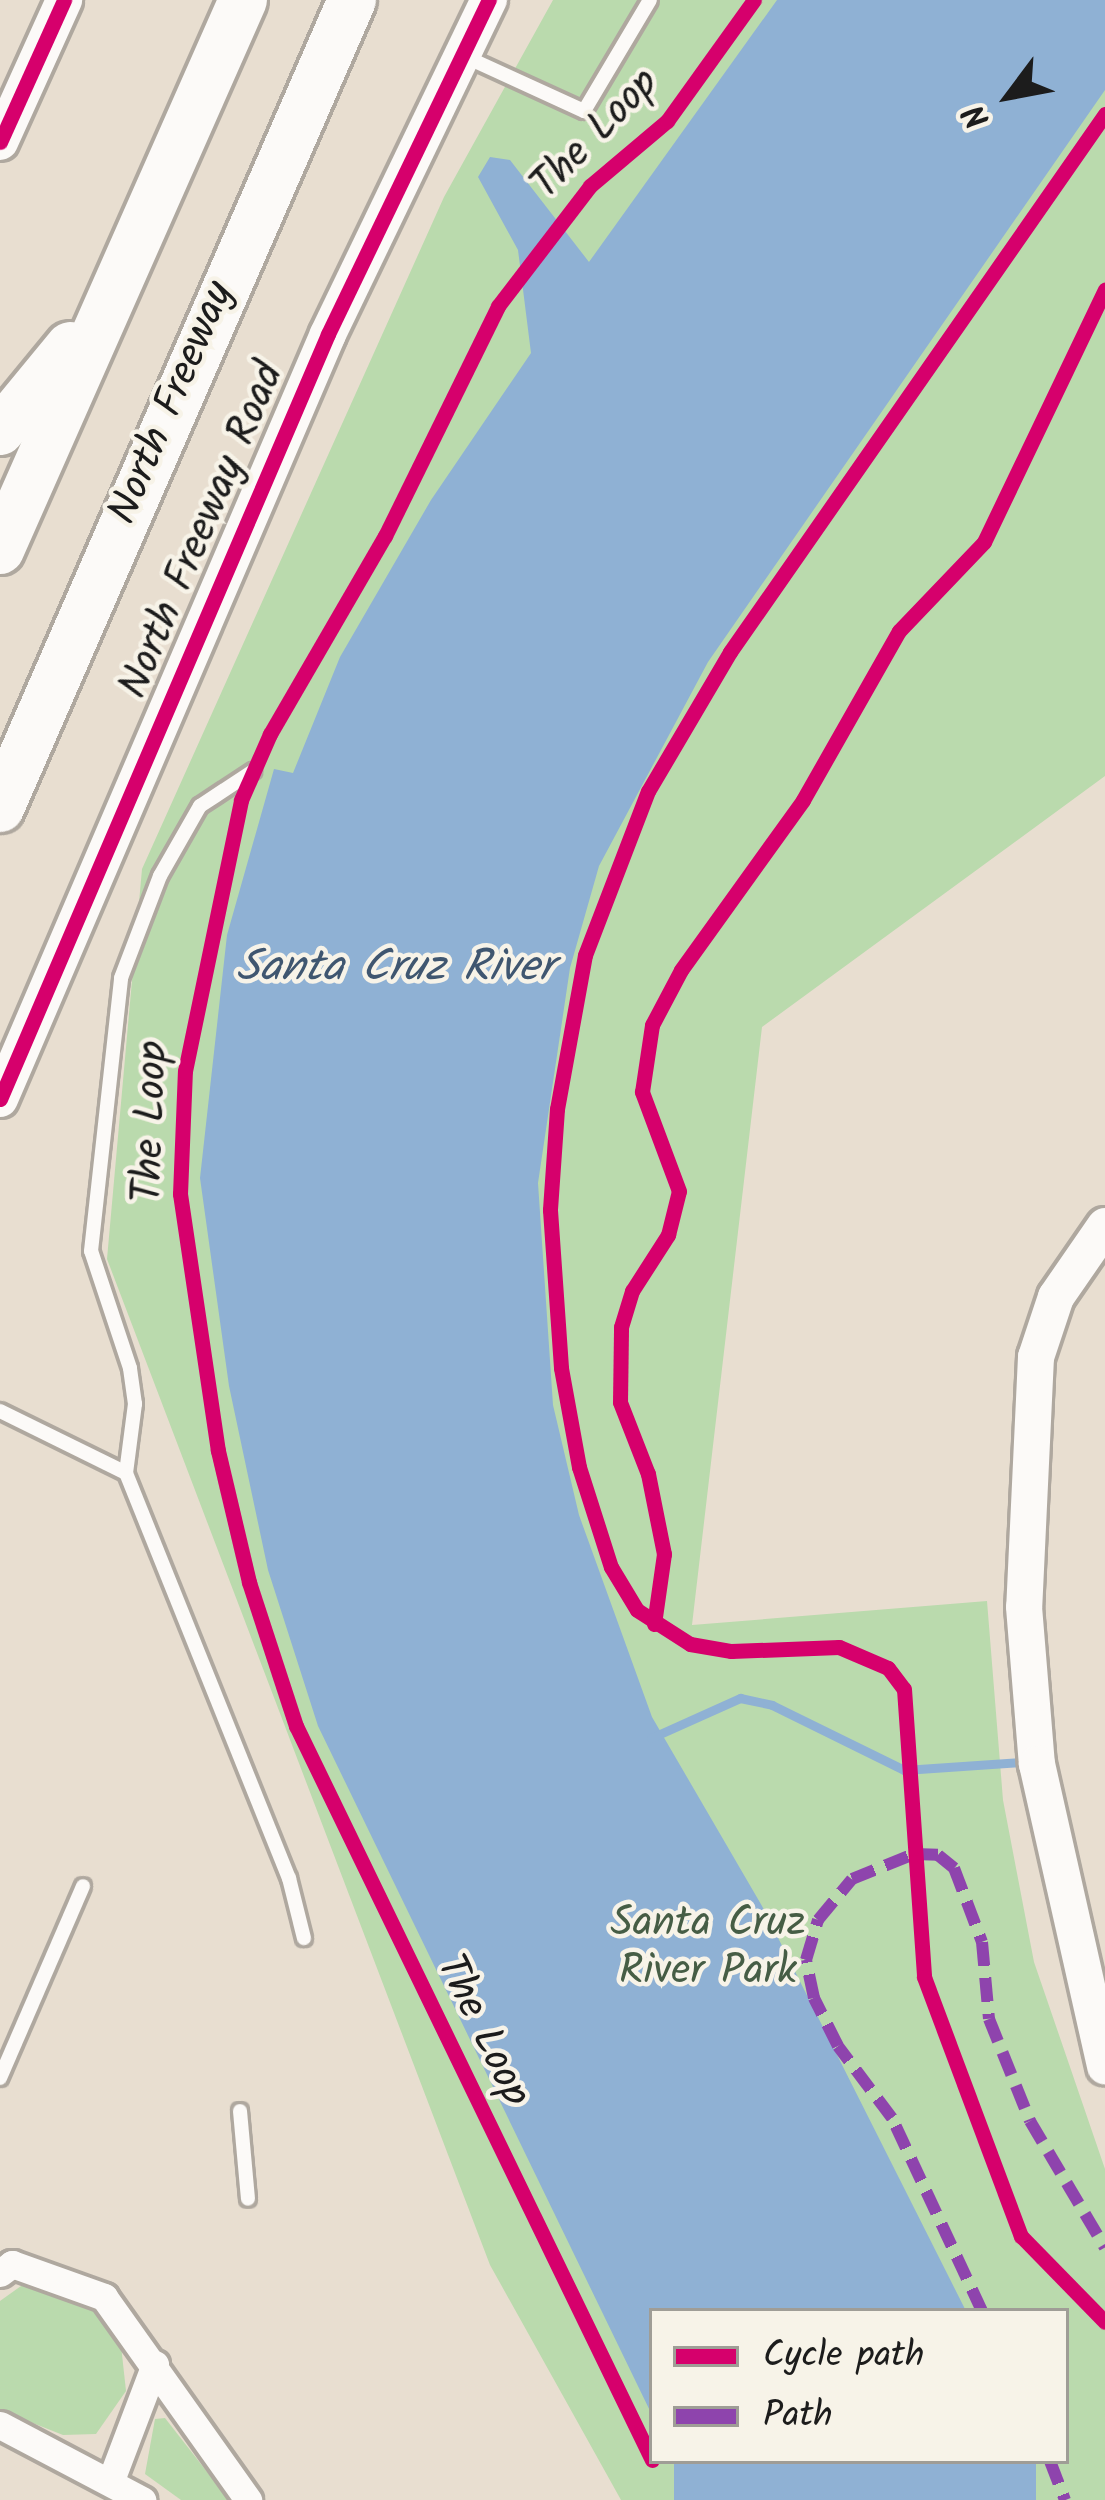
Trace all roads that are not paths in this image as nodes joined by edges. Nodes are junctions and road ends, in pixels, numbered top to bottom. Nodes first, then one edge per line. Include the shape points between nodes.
1 (64, 0) edge
2 (243, 0) edge
3 (352, 0) edge
4 (489, 0) edge
5 (650, 0) edge
6 (461, 55) junction
7 (0, 142) edge
8 (103, 305) junction
9 (0, 431) edge
10 (0, 550) edge
11 (253, 771) dead end
12 (2, 805) edge
13 (0, 1099) edge
14 (1105, 1226) edge
15 (0, 1411) edge
16 (126, 1472) junction
17 (83, 1886) dead end
18 (304, 1938) dead end
19 (1105, 2066) edge
20 (0, 2078) edge
21 (240, 2111) dead end
22 (248, 2199) dead end
23 (1, 2268) edge
24 (154, 2364) junction
25 (0, 2426) edge
26 (111, 2480) junction
27 (142, 2500) edge
28 (248, 2500) edge

1 - 7 main road
2 - 8 highway
3 - 12 highway, North Freeway
4 - 6 main road, North Freeway Road
5 - 6 lane via 584,111
6 - 13 main road, North Freeway Road via 328,334
8 - 9 highway
8 - 10 highway
11 - 16 lane via 200,806 160,876 121,978 91,1251 130,1368 135,1404
14 - 19 main road via 1055,1297 1031,1398 1024,1607 1037,1764
15 - 16 lane
16 - 18 lane via 289,1878
17 - 20 lane
21 - 22 lane
23 - 24 street via 49,2273 104,2297
24 - 26 street
24 - 28 street
25 - 26 street
26 - 27 street

